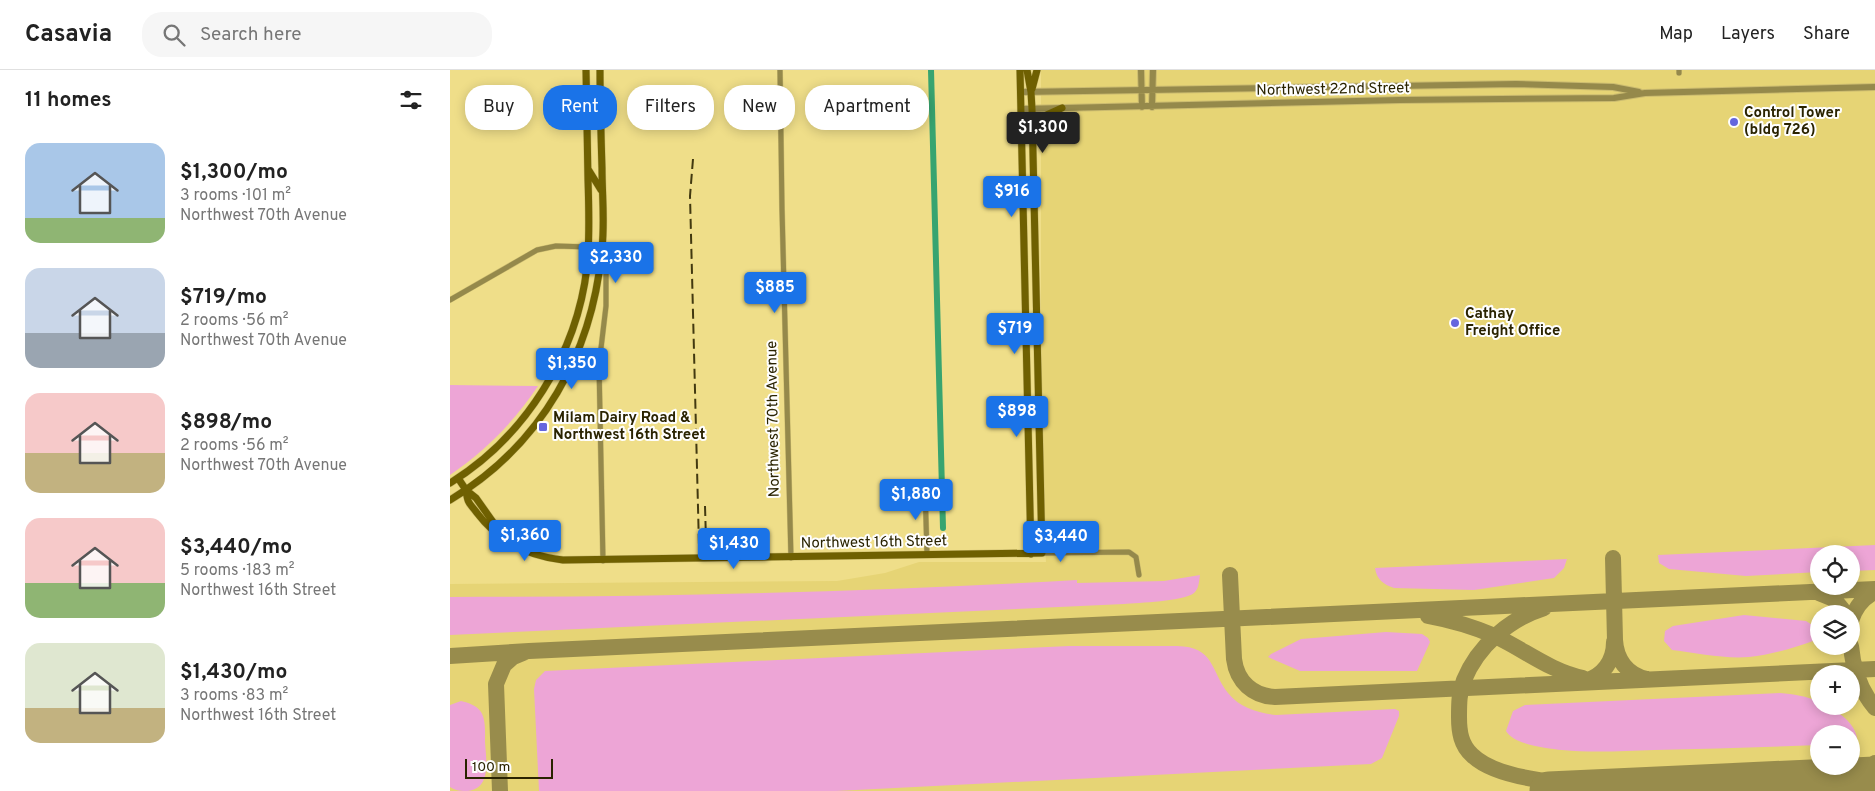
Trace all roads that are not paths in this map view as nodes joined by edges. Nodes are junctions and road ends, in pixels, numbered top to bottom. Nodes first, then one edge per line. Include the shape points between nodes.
1 (586, 70) edge
2 (600, 70) edge
3 (780, 70) edge
4 (1020, 70) edge
5 (1027, 70) edge
6 (1037, 70) edge
7 (1141, 70) edge
8 (1153, 70) edge
9 (586, 85) edge
10 (600, 85) edge
11 (1875, 87) edge
12 (1141, 90) junction
13 (1153, 90) junction
14 (1021, 92) junction
15 (1031, 92) junction
16 (1645, 93) junction
17 (1142, 107) junction
18 (1152, 107) junction
19 (1032, 108) junction
20 (1062, 108) junction
21 (1021, 109) junction
22 (587, 130) edge
23 (601, 130) edge
24 (1032, 134) junction
25 (588, 169) junction
26 (602, 192) junction
27 (589, 248) junction
28 (602, 248) junction
29 (450, 300) edge
30 (458, 478) junction
31 (450, 483) edge
32 (925, 487) dead end
33 (466, 490) junction
34 (450, 500) edge
35 (1042, 553) junction
36 (927, 554) junction
37 (1031, 554) junction
38 (791, 558) junction
39 (603, 561) junction
40 (1139, 575) dead end

1 - 9 main road
2 - 10 main road
3 - 38 street, Northwest 70th Avenue
4 - 14 main road
5 - 15 main road
6 - 15 main road
7 - 12 street
8 - 13 street
11 - 16 street, Northwest 22nd Street
12 - 13 street, Northwest 22nd Street
12 - 15 street, Northwest 22nd Street
12 - 17 street
13 - 16 street, Northwest 22nd Street via 1560,84 1613,87
13 - 18 street
14 - 15 street, Northwest 22nd Street
14 - 21 main road
15 - 19 main road
16 - 18 street, Northwest 22nd Street via 1614,98
17 - 18 street, Northwest 22nd Street
17 - 20 street, Northwest 22nd Street
19 - 20 street, Northwest 22nd Street
19 - 21 street, Northwest 22nd Street
19 - 24 main road
20 - 24 main road via 1042,117
21 - 37 main road
22 - 25 main road
23 - 26 main road
24 - 35 main road
25 - 26 main road
25 - 27 main road
26 - 28 main road
27 - 28 main road
27 - 29 street via 556,246 537,250
27 - 30 main road via 577,314 563,354 548,382 508,436
28 - 33 main road via 591,312 567,377 528,434
28 - 39 street via 606,273 598,365
30 - 31 main road
30 - 33 main road, Northwest 16th Street
32 - 36 street
33 - 34 main road
33 - 39 main road, Northwest 16th Street via 476,498 506,541 528,552 554,559
35 - 37 main road, Northwest 16th Street
35 - 40 street, Northwest 16th Street via 1129,552 1136,557
36 - 37 main road, Northwest 16th Street
36 - 38 main road, Northwest 16th Street
38 - 39 main road, Northwest 16th Street

